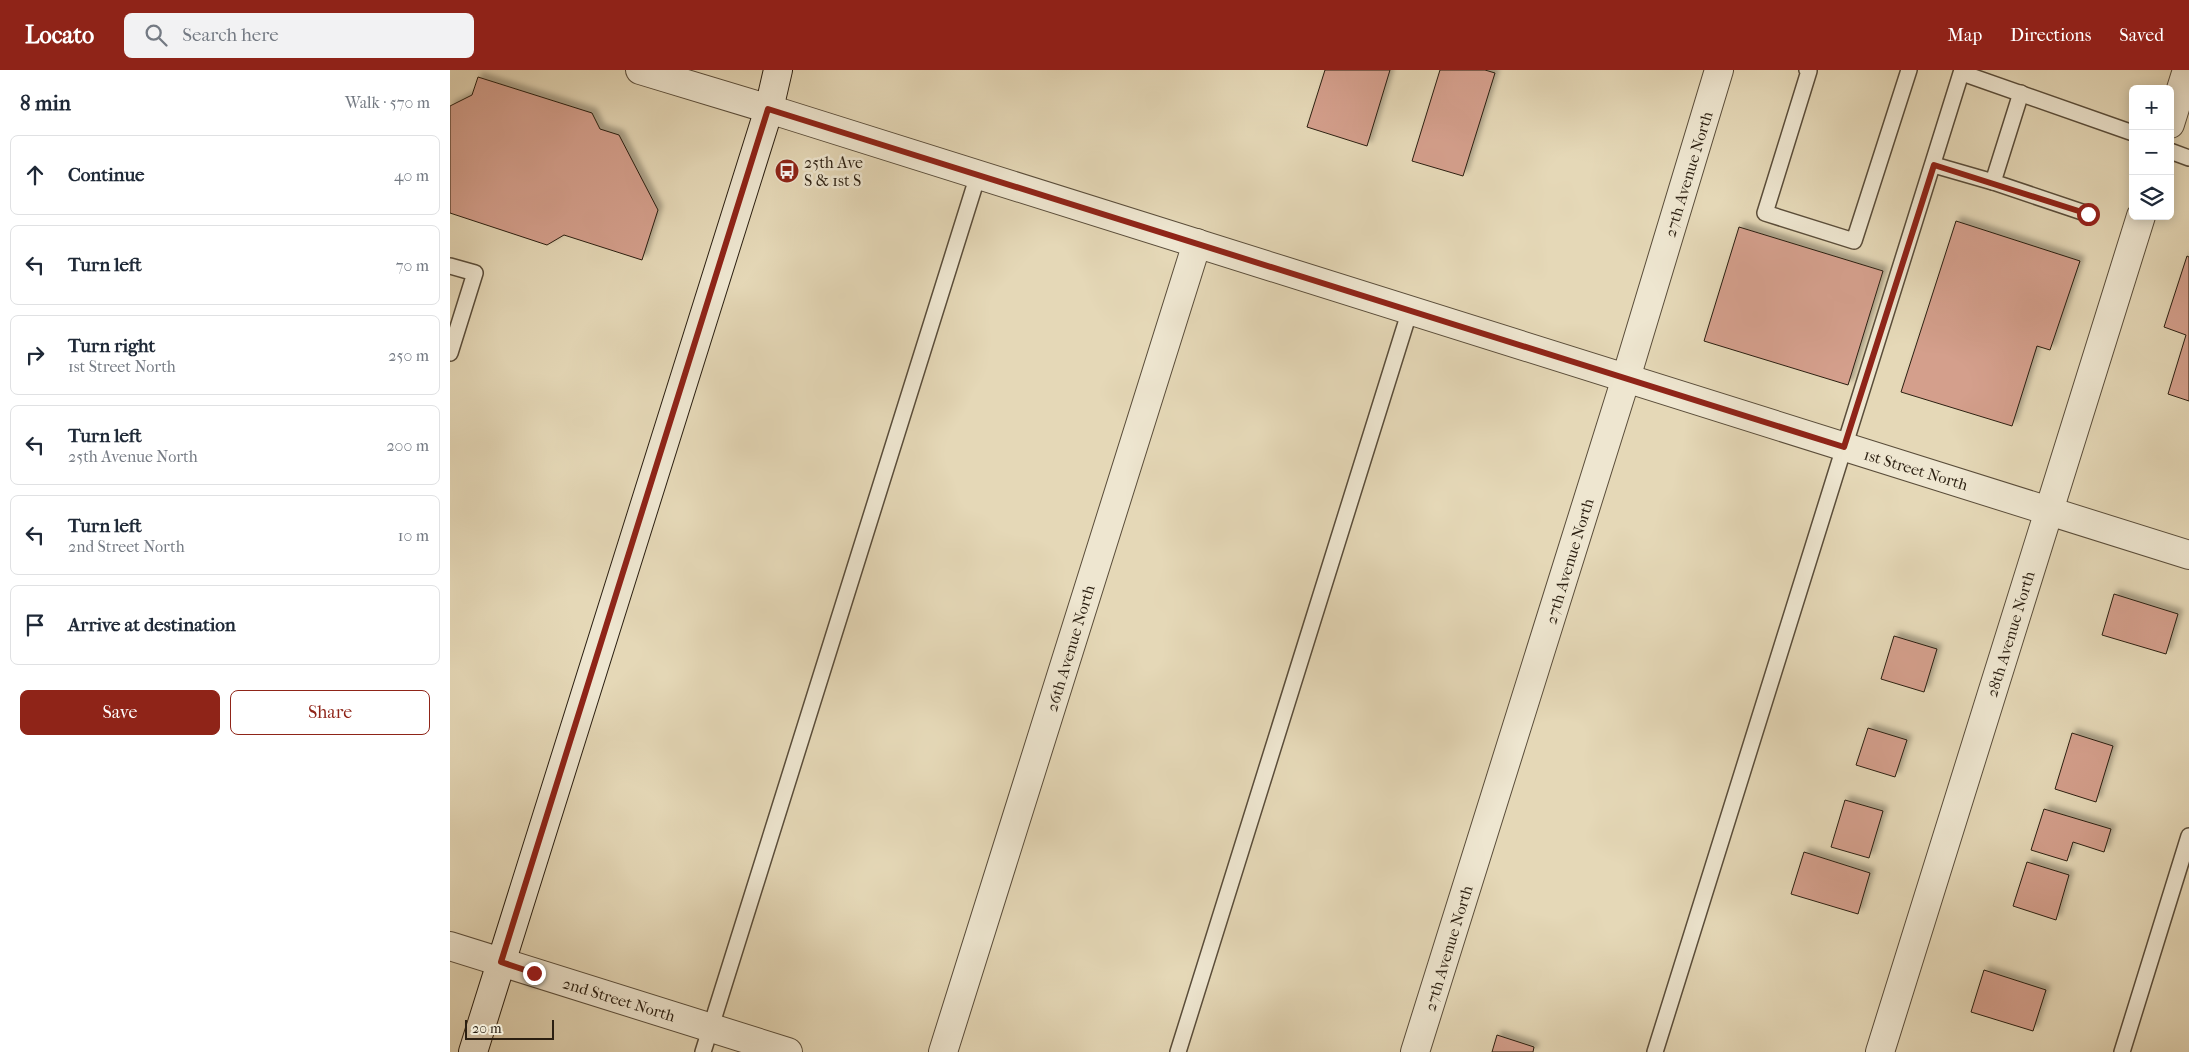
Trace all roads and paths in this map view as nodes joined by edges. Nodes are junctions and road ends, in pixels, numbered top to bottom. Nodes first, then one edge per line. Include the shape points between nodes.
1 (640, 70) edge
2 (778, 70) edge
3 (788, 70) edge
4 (1719, 70) edge
5 (1808, 70) edge
6 (1909, 70) edge
7 (2187, 70) edge
8 (1962, 72) edge
9 (2021, 93) junction
10 (2179, 108) edge
11 (768, 109) junction
12 (2129, 132) edge
13 (2174, 152) edge
14 (2189, 158) edge
15 (1934, 165) junction
16 (978, 175) junction
17 (1993, 182) junction
18 (2088, 214) dead end
19 (2140, 220) edge
20 (1196, 243) junction
21 (450, 266) edge
22 (1410, 310) junction
23 (450, 353) edge
24 (1626, 378) junction
25 (1844, 447) junction
26 (2049, 511) junction
27 (2189, 555) edge
28 (2189, 836) edge
29 (450, 946) edge
30 (501, 962) junction
31 (707, 1040) edge
32 (473, 1052) edge
33 (788, 1052) edge
34 (944, 1052) edge
35 (1178, 1052) edge
36 (1415, 1052) edge
37 (1654, 1052) edge
38 (1880, 1052) edge
39 (2122, 1052) edge

1 - 11 street, 1st Street North
2 - 11 street
3 - 11 street
4 - 24 street, 27th Avenue North
5 - 6 lane via 1765,213 1854,241
7 - 10 street
8 - 9 lane
8 - 15 lane
9 - 12 lane
9 - 17 lane
11 - 16 street, 1st Street North
11 - 30 street
13 - 14 lane
15 - 17 lane
15 - 25 lane
16 - 20 street, 1st Street North
16 - 31 lane
17 - 18 lane
19 - 26 street, 28th Avenue North
20 - 22 street, 1st Street North
20 - 34 street, 26th Avenue North
21 - 23 lane via 475,273
22 - 24 street, 1st Street North
22 - 35 lane
24 - 25 street, 1st Street North
24 - 36 street, 27th Avenue North
25 - 26 street, 1st Street North
25 - 37 lane
26 - 27 street, 1st Street North
26 - 38 street, 28th Avenue North
28 - 39 lane
29 - 30 street, 2nd Street North
30 - 31 street, 2nd Street North
30 - 32 street
31 - 33 street, 2nd Street North

